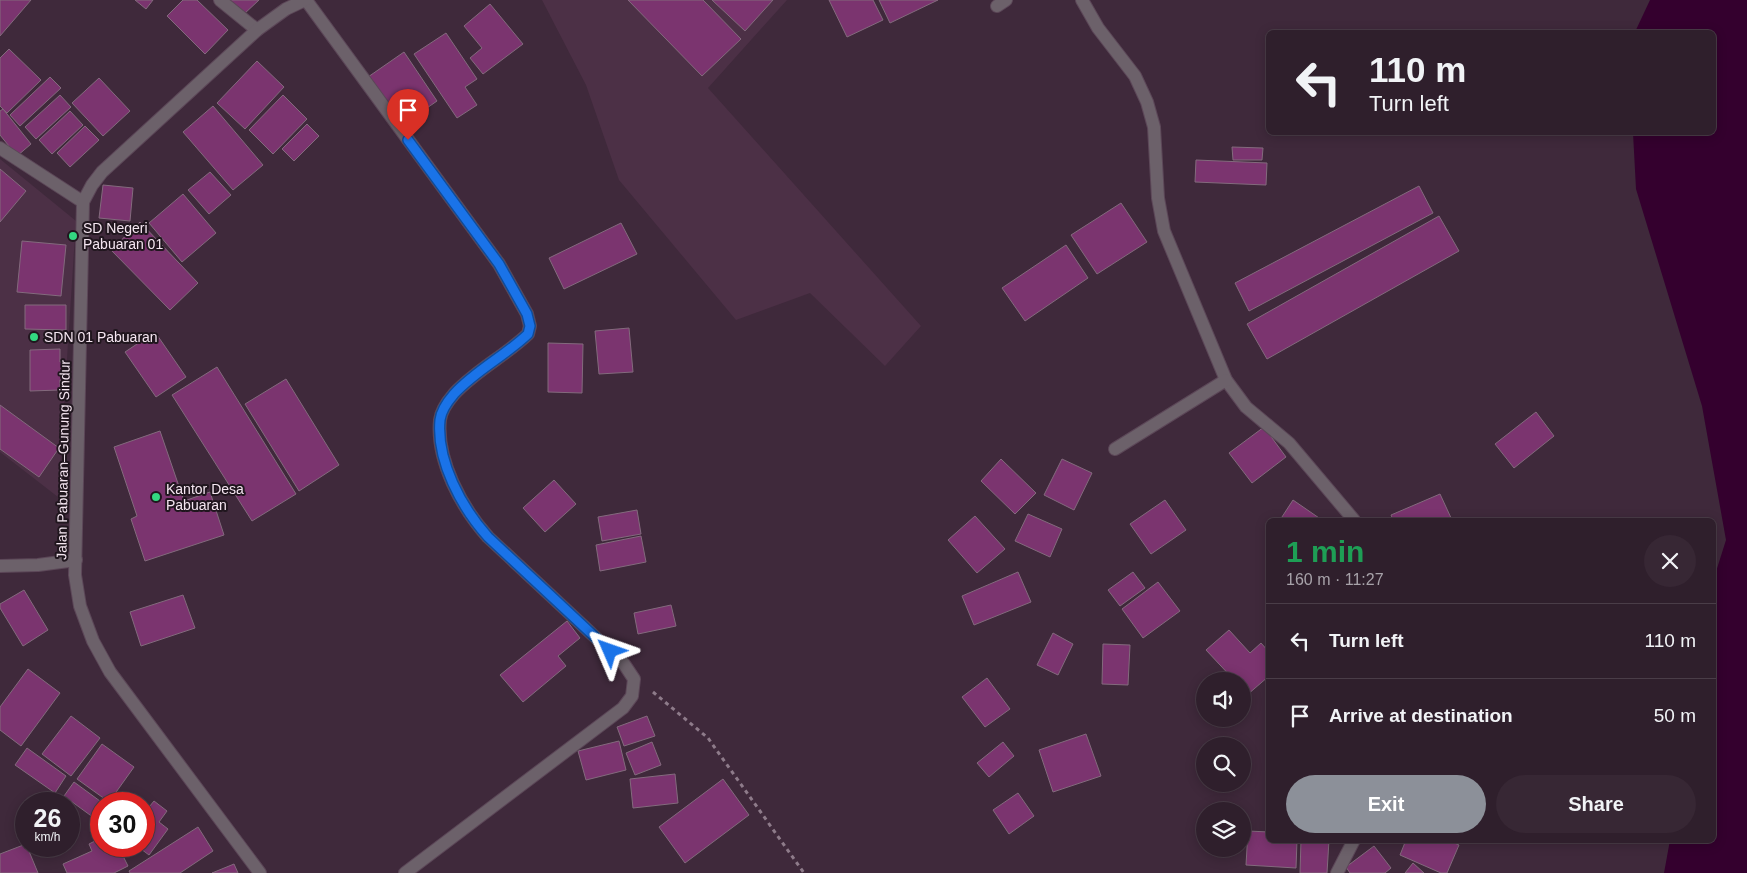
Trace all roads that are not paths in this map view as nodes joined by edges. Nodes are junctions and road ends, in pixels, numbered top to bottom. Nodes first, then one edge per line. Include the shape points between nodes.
1 (220, 0) edge
2 (305, 0) edge
3 (1082, 0) edge
4 (256, 30) junction
5 (0, 148) edge
6 (83, 202) junction
7 (1226, 380) junction
8 (1115, 449) dead end
9 (1352, 518) edge
10 (76, 560) junction
11 (0, 566) edge
12 (1352, 843) edge
13 (260, 873) edge
14 (405, 873) edge
15 (1337, 873) edge

1 - 4 street
2 - 4 street, Jalan Pabuaran–Gunung Sindur
2 - 14 street via 499,264 530,320 528,334 473,376 443,410 440,420 442,454 460,498 488,537 633,676 632,696 623,708
3 - 7 street via 1098,28 1135,76 1147,102 1154,127 1158,198 1164,231
4 - 6 street, Jalan Pabuaran–Gunung Sindur via 102,172
5 - 6 street
6 - 10 street, Jalan Pabuaran–Gunung Sindur
7 - 8 street
7 - 9 street via 1246,407 1289,442
10 - 11 street
10 - 13 street, Jalan Pabuaran–Gunung Sindur via 80,606 110,672
12 - 15 street

